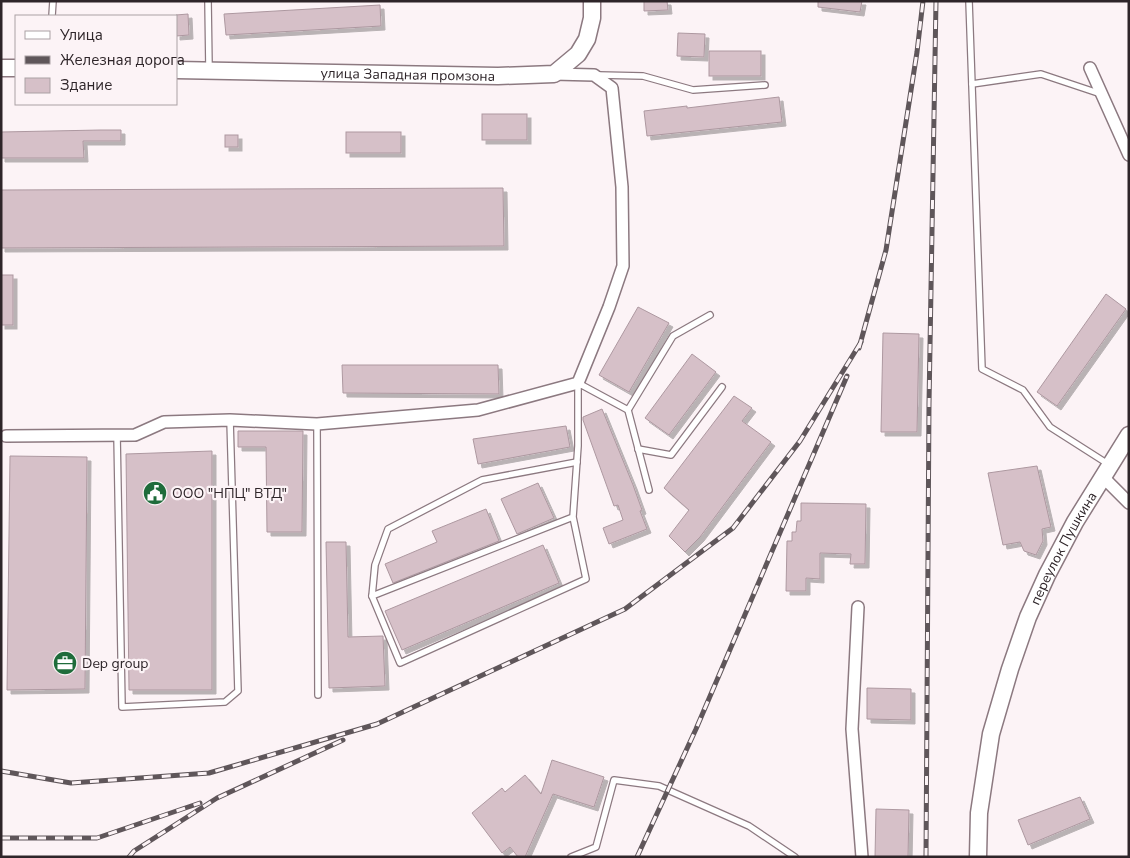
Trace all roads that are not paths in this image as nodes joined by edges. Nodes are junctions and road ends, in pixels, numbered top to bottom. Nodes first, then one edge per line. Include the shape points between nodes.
1 (52, 1) edge
2 (208, 1) edge
3 (592, 1) edge
4 (969, 1) edge
5 (52, 15) edge
6 (1, 68) edge
7 (15, 68) edge
8 (1090, 68) dead end
9 (178, 70) edge
10 (209, 70) junction
11 (554, 74) junction
12 (594, 75) junction
13 (972, 84) junction
14 (765, 85) dead end
15 (1101, 94) junction
16 (1129, 155) edge
17 (710, 315) dead end
18 (578, 383) junction
19 (722, 387) dead end
20 (628, 410) junction
21 (230, 420) junction
22 (317, 424) junction
23 (117, 435) junction
24 (1129, 435) edge
25 (6, 436) dead end
26 (638, 449) junction
27 (577, 462) junction
28 (1106, 471) junction
29 (649, 490) dead end
30 (1129, 503) edge
31 (572, 517) junction
32 (372, 596) junction
33 (858, 607) dead end
34 (318, 695) dead end
35 (571, 857) edge
36 (795, 857) edge
37 (862, 857) edge
38 (978, 857) edge

1 - 5 lane
2 - 10 lane
3 - 11 street via 587,40 578,54
4 - 13 lane
6 - 7 street
8 - 15 street
9 - 10 street, улица Западная промзона
10 - 11 street, улица Западная промзона via 498,76
11 - 12 street
12 - 14 lane via 643,76 693,90
12 - 18 street via 612,88 622,187 623,266 610,307
13 - 15 lane via 1041,74
13 - 28 lane via 982,369 1023,390 1050,427
15 - 16 street
17 - 20 lane via 673,336
18 - 20 lane
18 - 22 street via 478,410
18 - 27 lane
19 - 26 lane via 671,455
20 - 26 lane
21 - 22 street
21 - 23 street via 164,422 135,435
21 - 23 lane via 238,691 225,702 122,707
22 - 34 lane
23 - 25 street
24 - 28 street, переулок Пушкина
26 - 29 lane
27 - 31 lane
27 - 32 lane via 482,480 388,530 375,565
28 - 30 street
28 - 38 street, переулок Пушкина via 1047,575 1010,669 991,734 979,813
31 - 32 lane
31 - 32 lane via 586,579 400,663
33 - 37 street via 852,728
35 - 36 lane via 596,847 614,780 659,786 749,826

